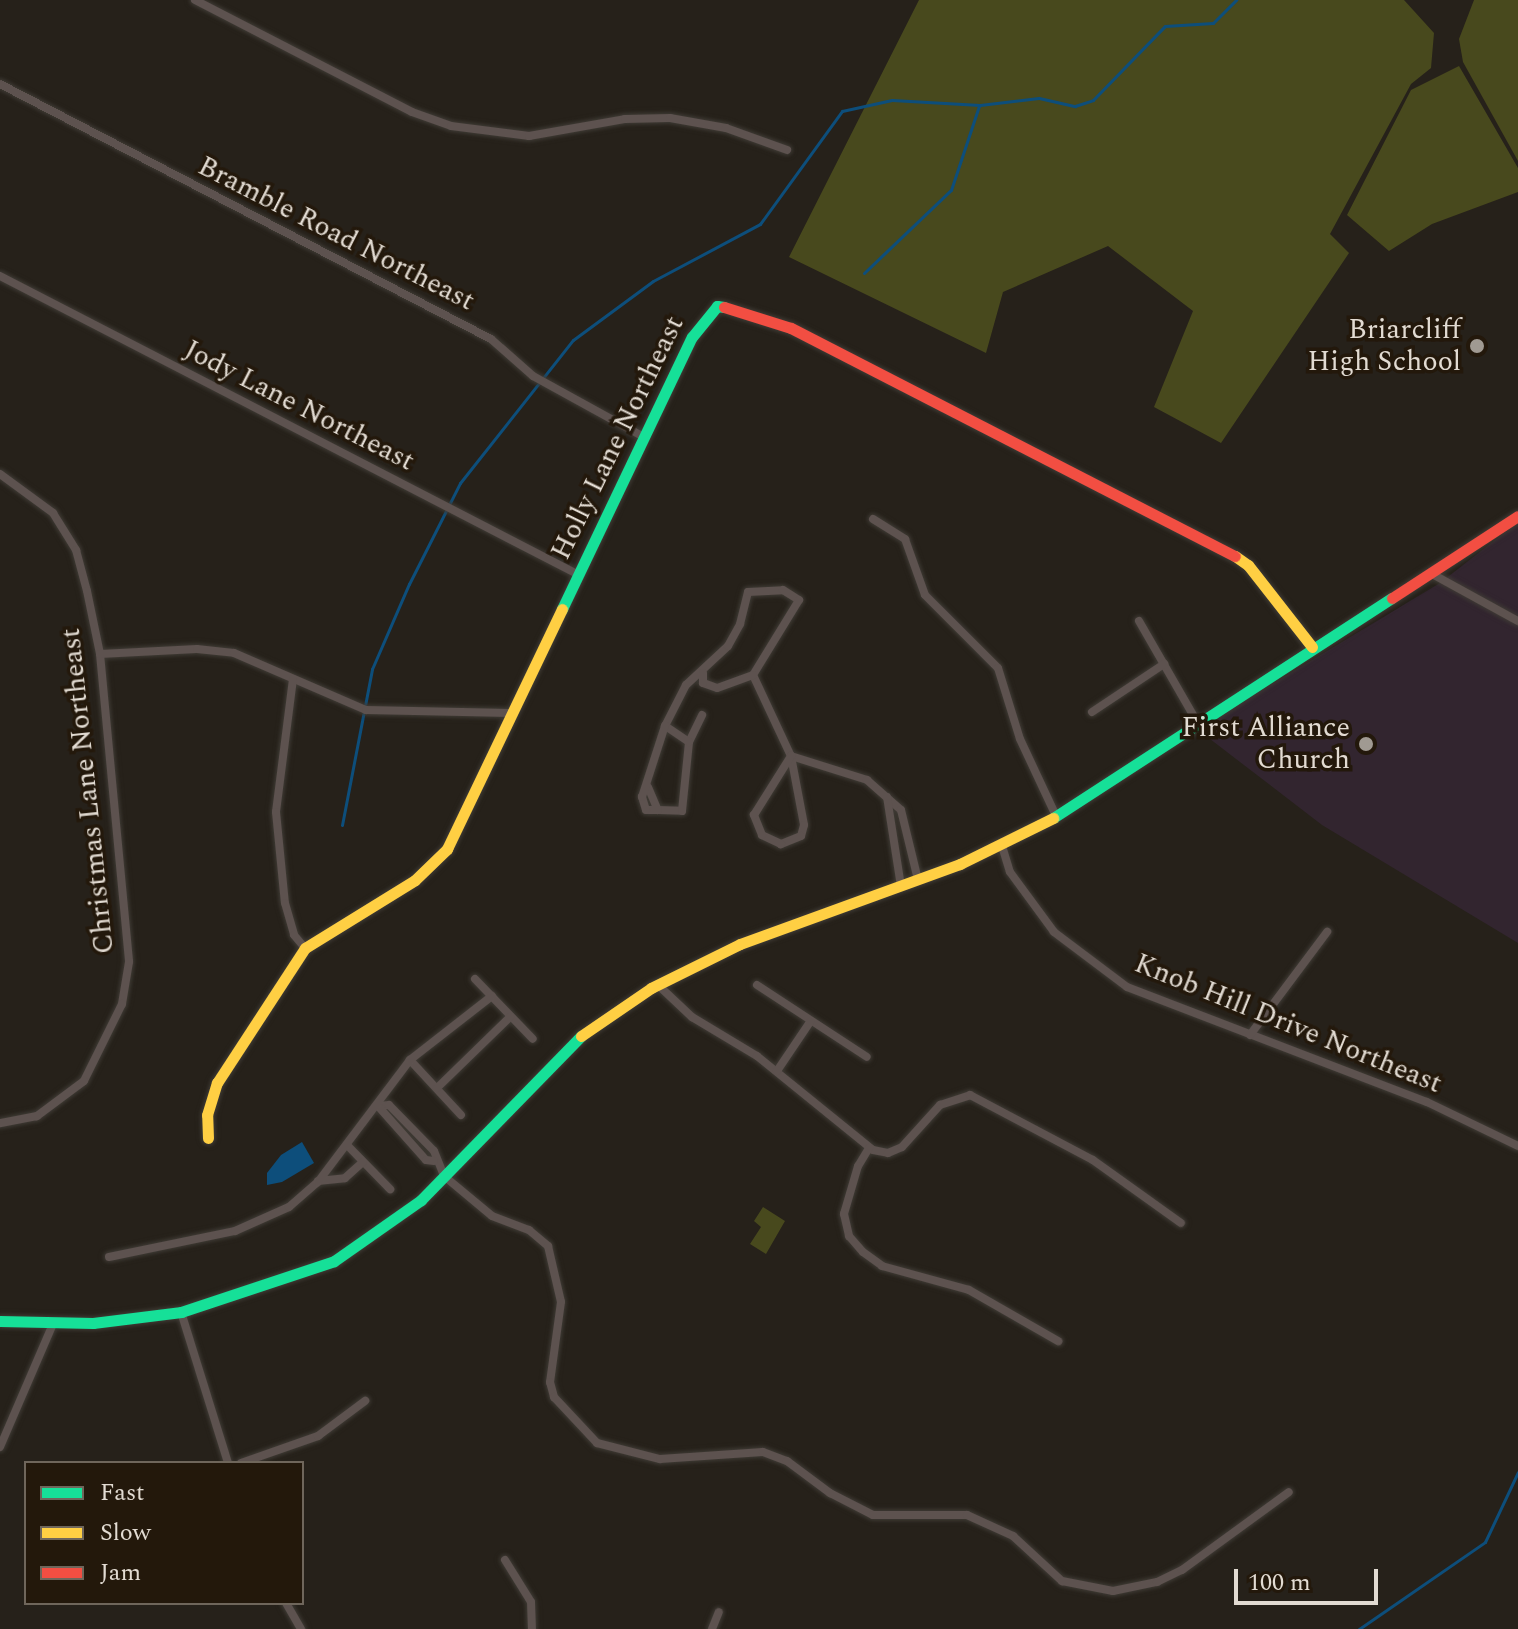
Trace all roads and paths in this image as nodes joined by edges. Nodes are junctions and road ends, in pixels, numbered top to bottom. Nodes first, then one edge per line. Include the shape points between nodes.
1 (195, 0) edge
2 (0, 84) edge
3 (787, 150) dead end
4 (0, 276) edge
5 (644, 437) junction
6 (0, 474) edge
7 (1518, 516) edge
8 (873, 519) dead end
9 (577, 574) junction
10 (1432, 574) junction
11 (1139, 621) dead end
12 (1518, 621) edge
13 (1312, 647) junction
14 (100, 654) junction
15 (1164, 664) junction
16 (703, 673) junction
17 (753, 675) junction
18 (293, 679) junction
19 (1092, 712) dead end
20 (510, 713) junction
21 (702, 715) dead end
22 (1197, 722) junction
23 (665, 726) junction
24 (689, 742) junction
25 (791, 756) junction
26 (887, 797) junction
27 (1056, 816) junction
28 (1002, 846) junction
29 (918, 880) junction
30 (901, 886) junction
31 (1327, 932) dead end
32 (305, 948) junction
33 (475, 979) dead end
34 (658, 985) junction
35 (757, 985) dead end
36 (492, 996) junction
37 (510, 1017) junction
38 (810, 1022) junction
39 (1250, 1035) junction
40 (533, 1039) dead end
41 (867, 1057) dead end
42 (410, 1060) junction
43 (777, 1071) junction
44 (437, 1088) junction
45 (378, 1106) junction
46 (461, 1115) dead end
47 (0, 1123) edge
48 (412, 1129) junction
49 (404, 1137) junction
50 (208, 1138) dead end
51 (347, 1145) junction
52 (1518, 1146) edge
53 (869, 1148) junction
54 (434, 1161) junction
55 (363, 1162) junction
56 (444, 1176) junction
57 (318, 1182) junction
58 (390, 1189) dead end
59 (1181, 1223) dead end
60 (109, 1257) dead end
61 (181, 1312) junction
62 (0, 1321) edge
63 (53, 1324) junction
64 (1058, 1341) dead end
65 (365, 1401) dead end
66 (0, 1447) edge
67 (227, 1461) edge
68 (247, 1461) edge
69 (1289, 1492) dead end
70 (505, 1560) dead end
71 (287, 1605) edge
72 (719, 1612) dead end
73 (301, 1629) edge
74 (532, 1629) edge
75 (712, 1629) edge

1 - 3 street via 412,112 451,126 529,136 625,119 670,118 726,128
2 - 5 street, Bramble Road Northeast via 491,339 539,380
4 - 9 street, Jody Lane Northeast
5 - 9 main road, Holly Lane Northeast
5 - 13 main road, Holly Lane Northeast via 701,320 717,306 740,308 791,328 1218,545 1248,565
6 - 14 street, Christmas Lane Northeast via 53,513 67,534 87,591
7 - 10 main road
8 - 27 street via 905,539 925,595 998,668 1020,739
9 - 20 main road, Holly Lane Northeast
10 - 12 street
10 - 13 main road
11 - 15 street
13 - 22 main road
14 - 18 street via 197,649 234,653
14 - 47 street, Christmas Lane Northeast via 129,962 122,1004 97,1062 77,1088 37,1116
15 - 19 street
15 - 22 street
16 - 17 street via 703,683 717,688
16 - 17 street via 740,624 748,592 783,590 799,600
16 - 23 street via 686,685
17 - 25 street
18 - 20 street via 344,703 391,715
18 - 32 street via 276,812 285,903 294,935
20 - 32 main road, Holly Lane Northeast via 438,863
21 - 24 street
22 - 27 main road
23 - 24 street
23 - 24 street via 642,797 646,810 682,811
25 - 25 street via 754,815 762,835 781,844 801,836 804,825
25 - 26 street via 854,774
26 - 29 street via 901,810
26 - 30 street
27 - 28 main road
28 - 29 main road
28 - 39 street, Knob Hill Drive Northeast via 1010,872 1066,943 1127,987
29 - 30 main road
30 - 34 main road via 740,944
31 - 39 street
32 - 50 main road via 217,1083 207,1115
33 - 36 street
34 - 43 street via 692,1017
34 - 56 main road via 569,1044
35 - 38 street
36 - 37 street
36 - 42 street
37 - 40 street
37 - 44 street
38 - 41 street
38 - 43 street
39 - 52 street, Knob Hill Drive Northeast via 1427,1102
42 - 44 street
42 - 45 street
43 - 53 street
44 - 46 street
45 - 48 street via 389,1105
45 - 49 street
45 - 51 street
48 - 49 street
48 - 54 street via 434,1151
49 - 54 street via 426,1160
51 - 55 street
51 - 57 street
53 - 59 street via 888,1153 902,1147 940,1105 970,1095 1093,1160
53 - 64 street via 844,1214 849,1236 863,1252 890,1268 969,1290
54 - 56 street
55 - 57 street via 345,1178
55 - 58 street
56 - 61 main road via 391,1224 334,1261
56 - 69 street via 492,1216 529,1230 548,1246 561,1302 550,1382 554,1397 597,1443 660,1459 763,1452 787,1461 830,1493 873,1515 967,1515 1013,1536 1062,1581 1113,1591 1157,1582 1182,1570
57 - 60 street via 289,1207 235,1231
61 - 63 main road
61 - 67 street
62 - 63 main road
63 - 66 street
65 - 68 street via 318,1436
70 - 74 street via 531,1602
71 - 73 street
72 - 75 street

